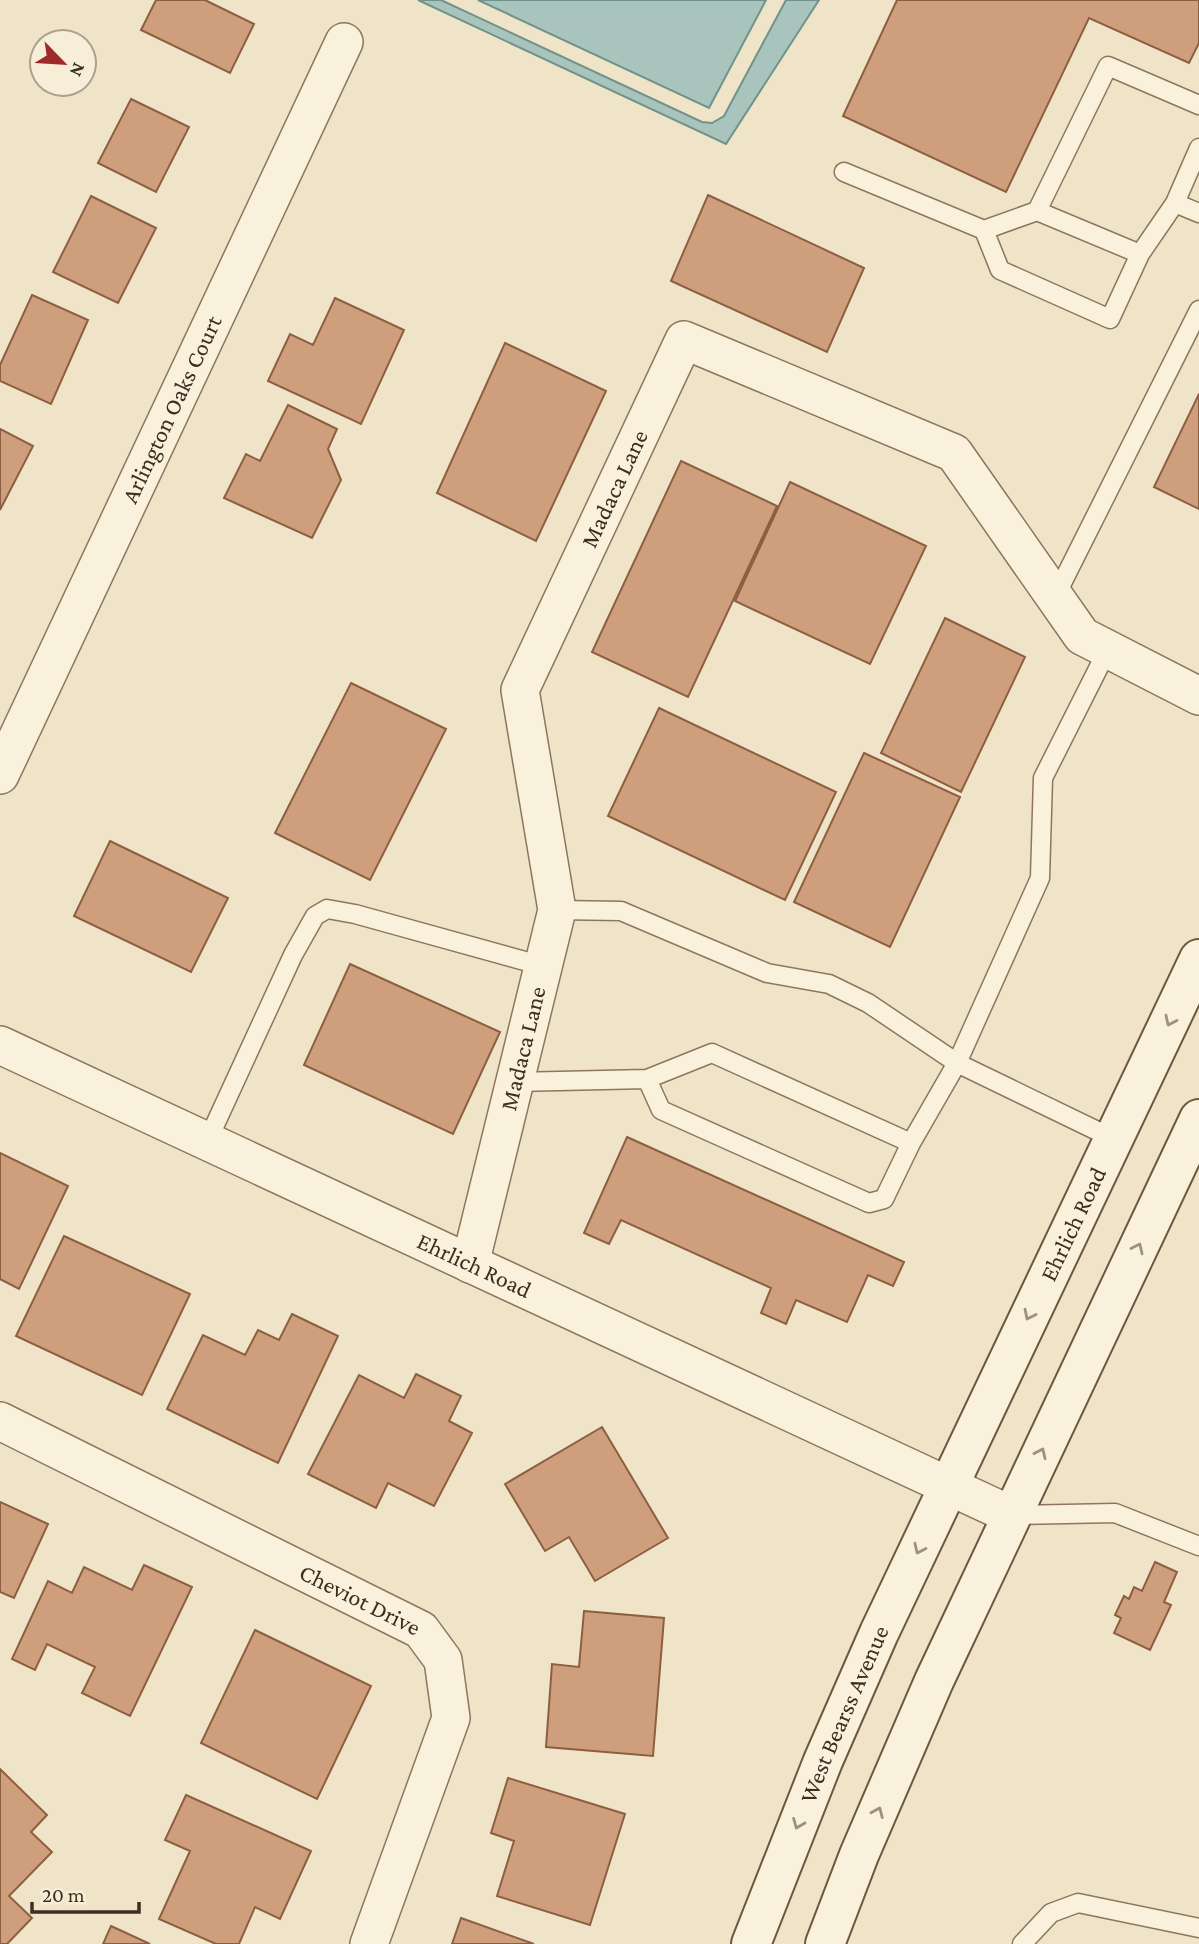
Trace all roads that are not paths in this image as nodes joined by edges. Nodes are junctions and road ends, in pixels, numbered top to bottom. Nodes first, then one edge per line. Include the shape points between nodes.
1 (344, 42) dead end
2 (1199, 105) edge
3 (1199, 148) edge
4 (844, 172) dead end
5 (1175, 202) junction
6 (1037, 211) junction
7 (1199, 213) edge
8 (984, 230) junction
9 (1140, 254) junction
10 (1199, 310) edge
11 (1055, 597) junction
12 (1108, 649) junction
13 (1199, 696) edge
14 (0, 775) edge
15 (557, 910) junction
16 (1199, 960) edge
17 (543, 966) junction
18 (0, 1045) edge
19 (957, 1063) junction
20 (647, 1079) junction
21 (514, 1082) junction
22 (1199, 1119) edge
23 (1114, 1139) junction
24 (208, 1142) junction
25 (911, 1143) junction
26 (470, 1264) junction
27 (0, 1421) edge
28 (947, 1487) junction
29 (1011, 1515) junction
30 (1197, 1540) edge
31 (1199, 1928) edge
32 (369, 1944) edge
33 (751, 1944) edge
34 (825, 1944) edge
35 (1022, 1944) edge

1 - 14 street, Arlington Oaks Court
2 - 6 lane via 1108,66
3 - 5 lane
4 - 8 lane
5 - 7 lane
5 - 9 lane
6 - 8 lane
6 - 9 lane
8 - 9 lane via 1000,270 1110,318
10 - 11 lane
11 - 12 street, Madaca Lane via 1083,636
11 - 15 street, Madaca Lane via 954,453 684,340 520,690
12 - 13 street, Madaca Lane
12 - 19 lane via 1043,778 1040,878
15 - 17 street, Madaca Lane
15 - 19 lane via 621,911 767,973 829,984 868,1003
16 -> 23 main road, Ehrlich Road
17 - 21 street, Madaca Lane
17 - 24 lane via 327,909 315,916 293,955
18 - 24 street, Ehrlich Road
19 - 23 lane
19 - 25 lane
20 - 21 lane
20 - 25 lane via 712,1053
20 - 25 lane via 662,1110 869,1203 884,1199
21 - 26 street, Madaca Lane
29 -> 22 main road
23 -> 28 main road, Ehrlich Road
24 - 26 street, Ehrlich Road
26 - 28 street, Ehrlich Road
27 - 32 street, Cheviot Drive via 422,1630 443,1660 451,1718
28 - 29 street, Ehrlich Road
28 -> 33 main road, West Bearss Avenue via 823,1761
29 - 30 lane via 1115,1513
34 -> 29 main road via 934,1681
31 - 35 lane via 1078,1903 1051,1913

